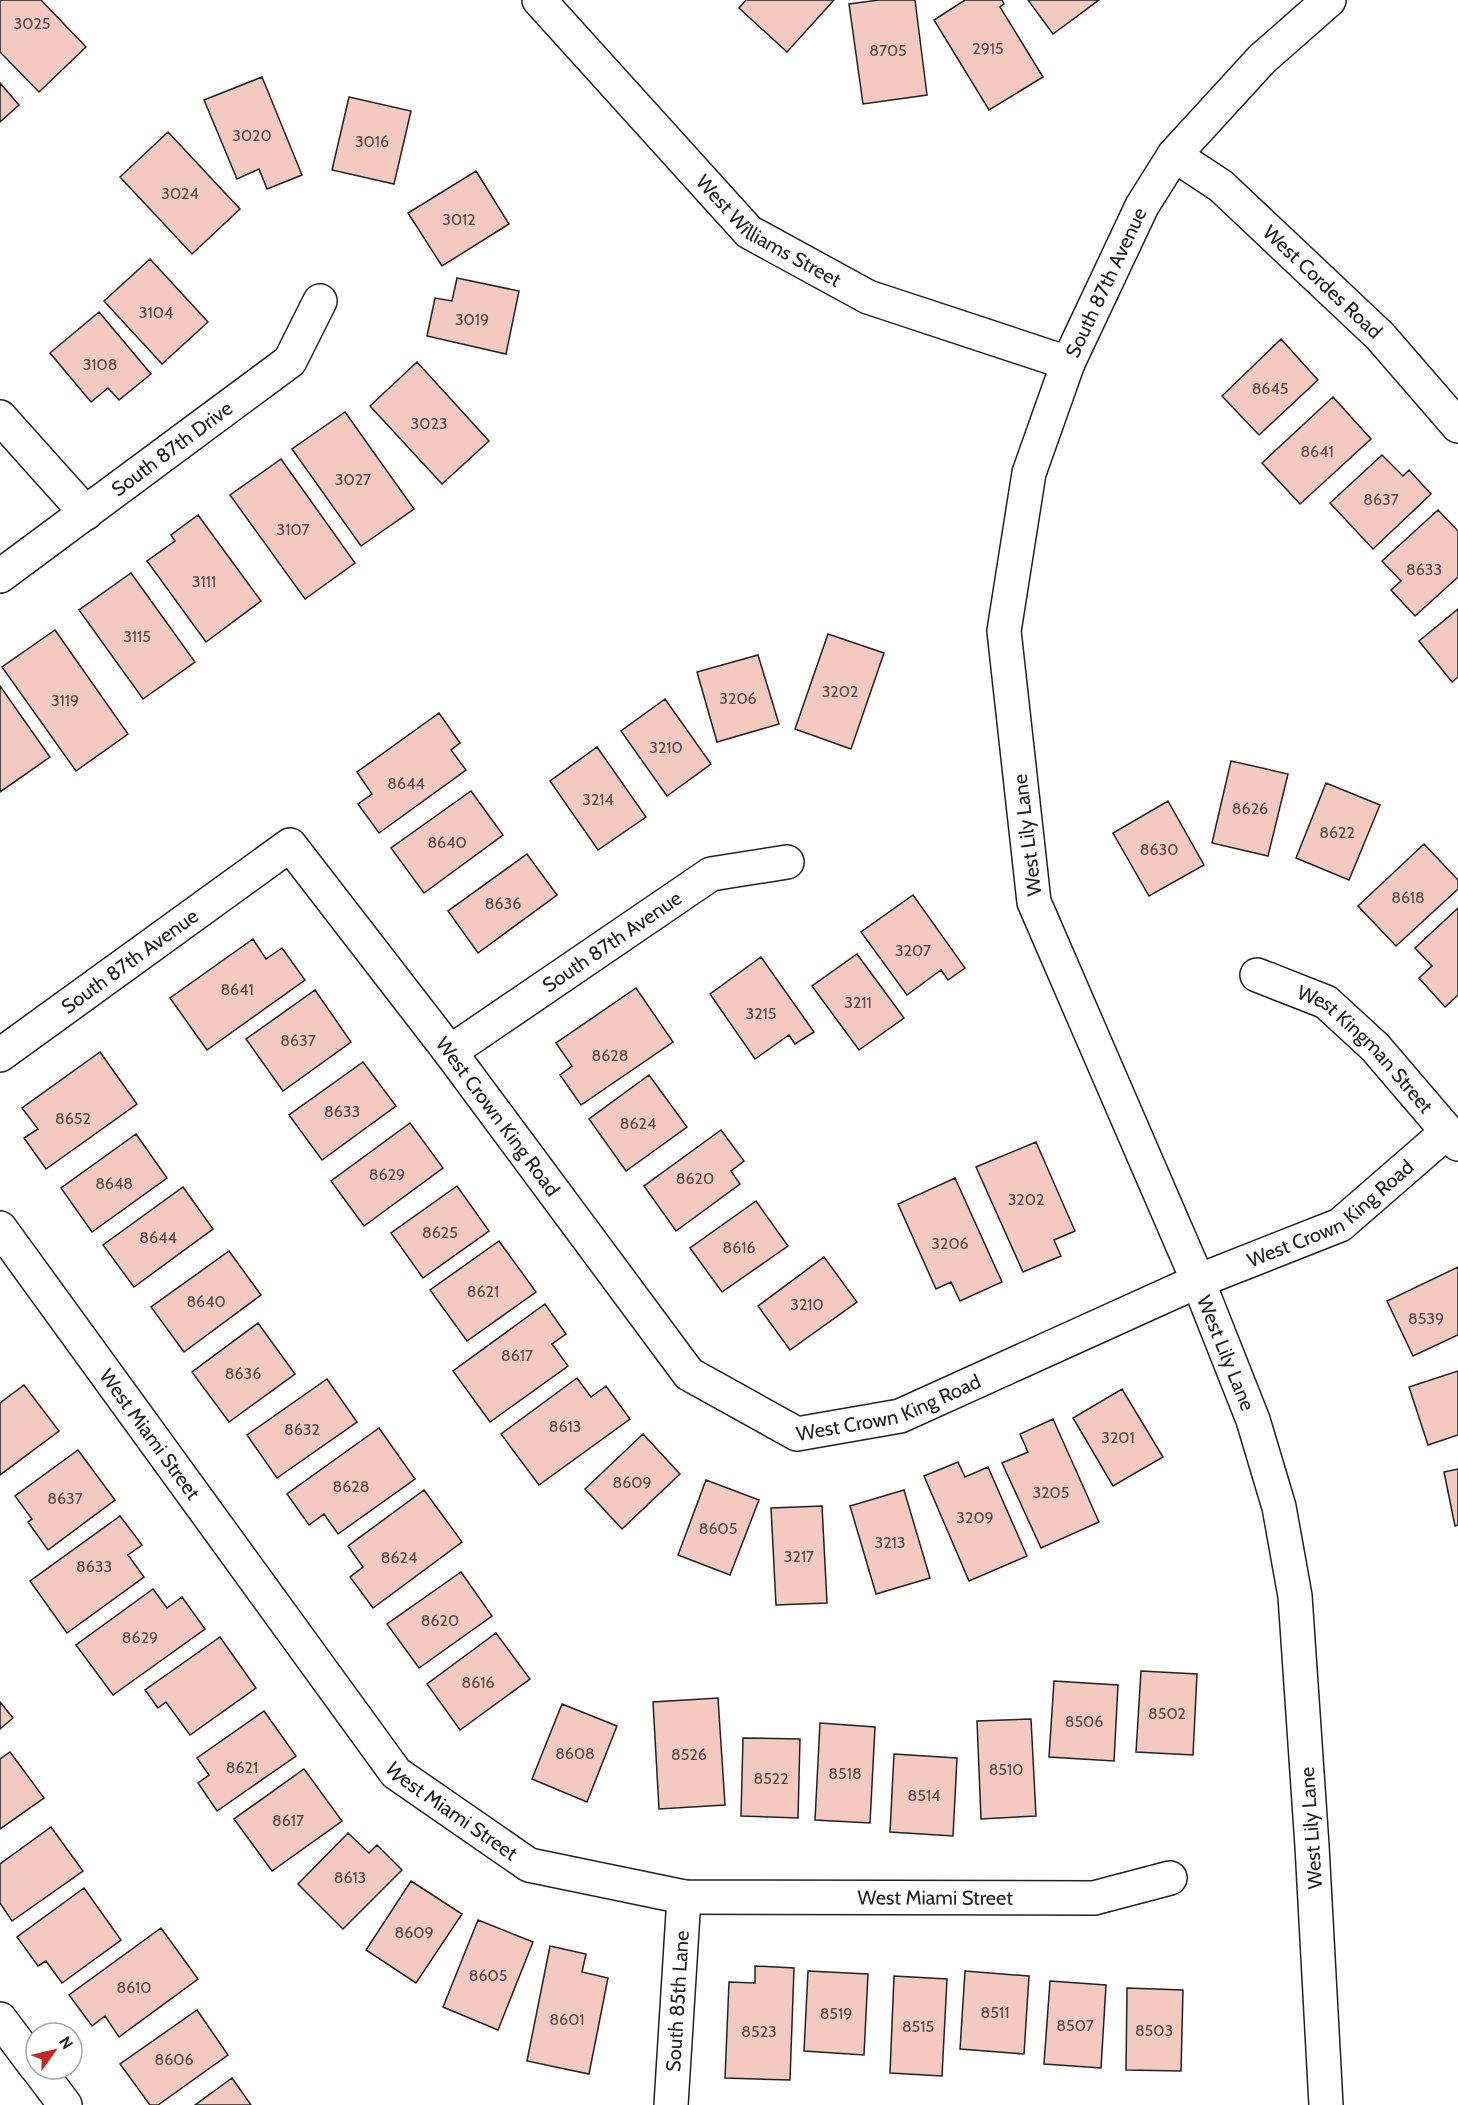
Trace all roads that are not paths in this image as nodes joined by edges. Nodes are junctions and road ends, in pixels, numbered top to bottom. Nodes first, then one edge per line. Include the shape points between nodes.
1 (538, 0) edge
2 (1329, 0) edge
3 (1174, 155) junction
4 (320, 301) dead end
5 (1068, 363) junction
6 (0, 417) edge
7 (1458, 426) edge
8 (86, 513) junction
9 (0, 576) edge
10 (1004, 631) joint
11 (290, 845) joint
12 (787, 862) dead end
13 (1257, 975) dead end
14 (450, 1052) junction
15 (0, 1055) edge
16 (1453, 1138) edge
17 (0, 1228) edge
18 (1198, 1281) junction
19 (1170, 1878) dead end
20 (684, 1897) junction
21 (0, 2019) edge
22 (24, 2051) edge
23 (46, 2081) edge
24 (64, 2105) edge
25 (671, 2105) edge
26 (1326, 2105) edge

1 - 5 street, West Williams Street via 749,232 868,297
2 - 3 street, South 87th Avenue via 1262,59
3 - 5 street, South 87th Avenue via 1142,206
3 - 7 street, West Cordes Road via 1221,186 1380,336
4 - 8 street, South 87th Drive via 290,361
5 - 10 street, South 87th Avenue via 1029,473
6 - 8 street
8 - 9 street, South 87th Drive
10 - 18 street, West Lily Lane via 1034,902
11 - 14 street, West Crown King Road
11 - 15 street, South 87th Avenue
12 - 14 street, South 87th Avenue via 711,874
13 - 16 street, West Kingman Street via 1326,1002 1375,1047
14 - 18 street, West Crown King Road via 689,1374 797,1434 900,1416
16 - 18 street, West Crown King Road via 1340,1225
17 - 20 street, West Miami Street via 396,1773 530,1865
18 - 26 street, West Lily Lane via 1253,1420 1279,1507 1295,1596
19 - 20 street, West Miami Street via 1094,1898
20 - 25 street, South 85th Lane
21 - 22 street
23 - 24 street

